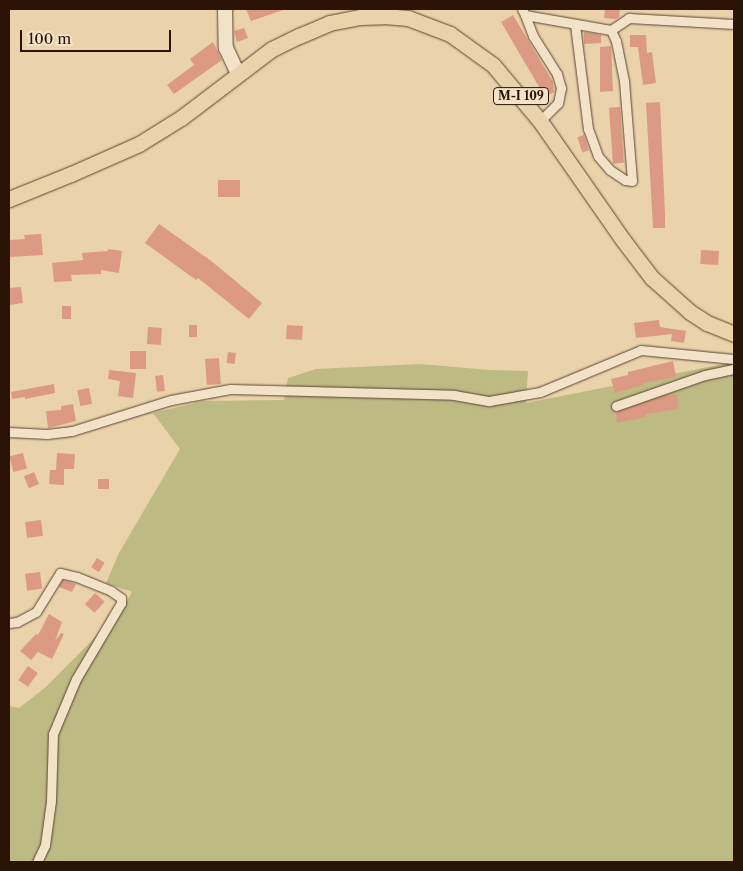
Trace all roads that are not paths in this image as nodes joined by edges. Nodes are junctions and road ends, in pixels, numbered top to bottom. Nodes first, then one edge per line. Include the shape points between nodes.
1 (225, 9) edge
2 (524, 12) edge
3 (575, 24) junction
4 (734, 24) edge
5 (610, 30) junction
6 (238, 74) junction
7 (540, 121) junction
8 (9, 199) edge
9 (734, 334) edge
10 (734, 359) edge
11 (734, 369) edge
12 (616, 406) dead end
13 (9, 432) edge
14 (9, 623) edge
15 (37, 862) edge

1 - 6 street via 226,48
2 - 3 street
2 - 7 street via 557,74 561,88 558,103
3 - 5 street
3 - 5 street via 591,138 598,156 610,170 632,181 624,81 616,41
4 - 5 street via 629,18
6 - 7 main road, M-I 109 via 278,46 329,24 360,17 408,18 450,34 482,55 504,76
6 - 8 main road, M-I 109 via 139,144
7 - 9 main road, M-I 109 via 652,278 690,312
10 - 13 street via 641,350 540,392 489,401 454,395 230,389 171,400 72,431 47,434
11 - 12 street via 705,374
14 - 15 street via 36,612 60,573 102,587 121,598 76,679 53,734 51,801 45,845

